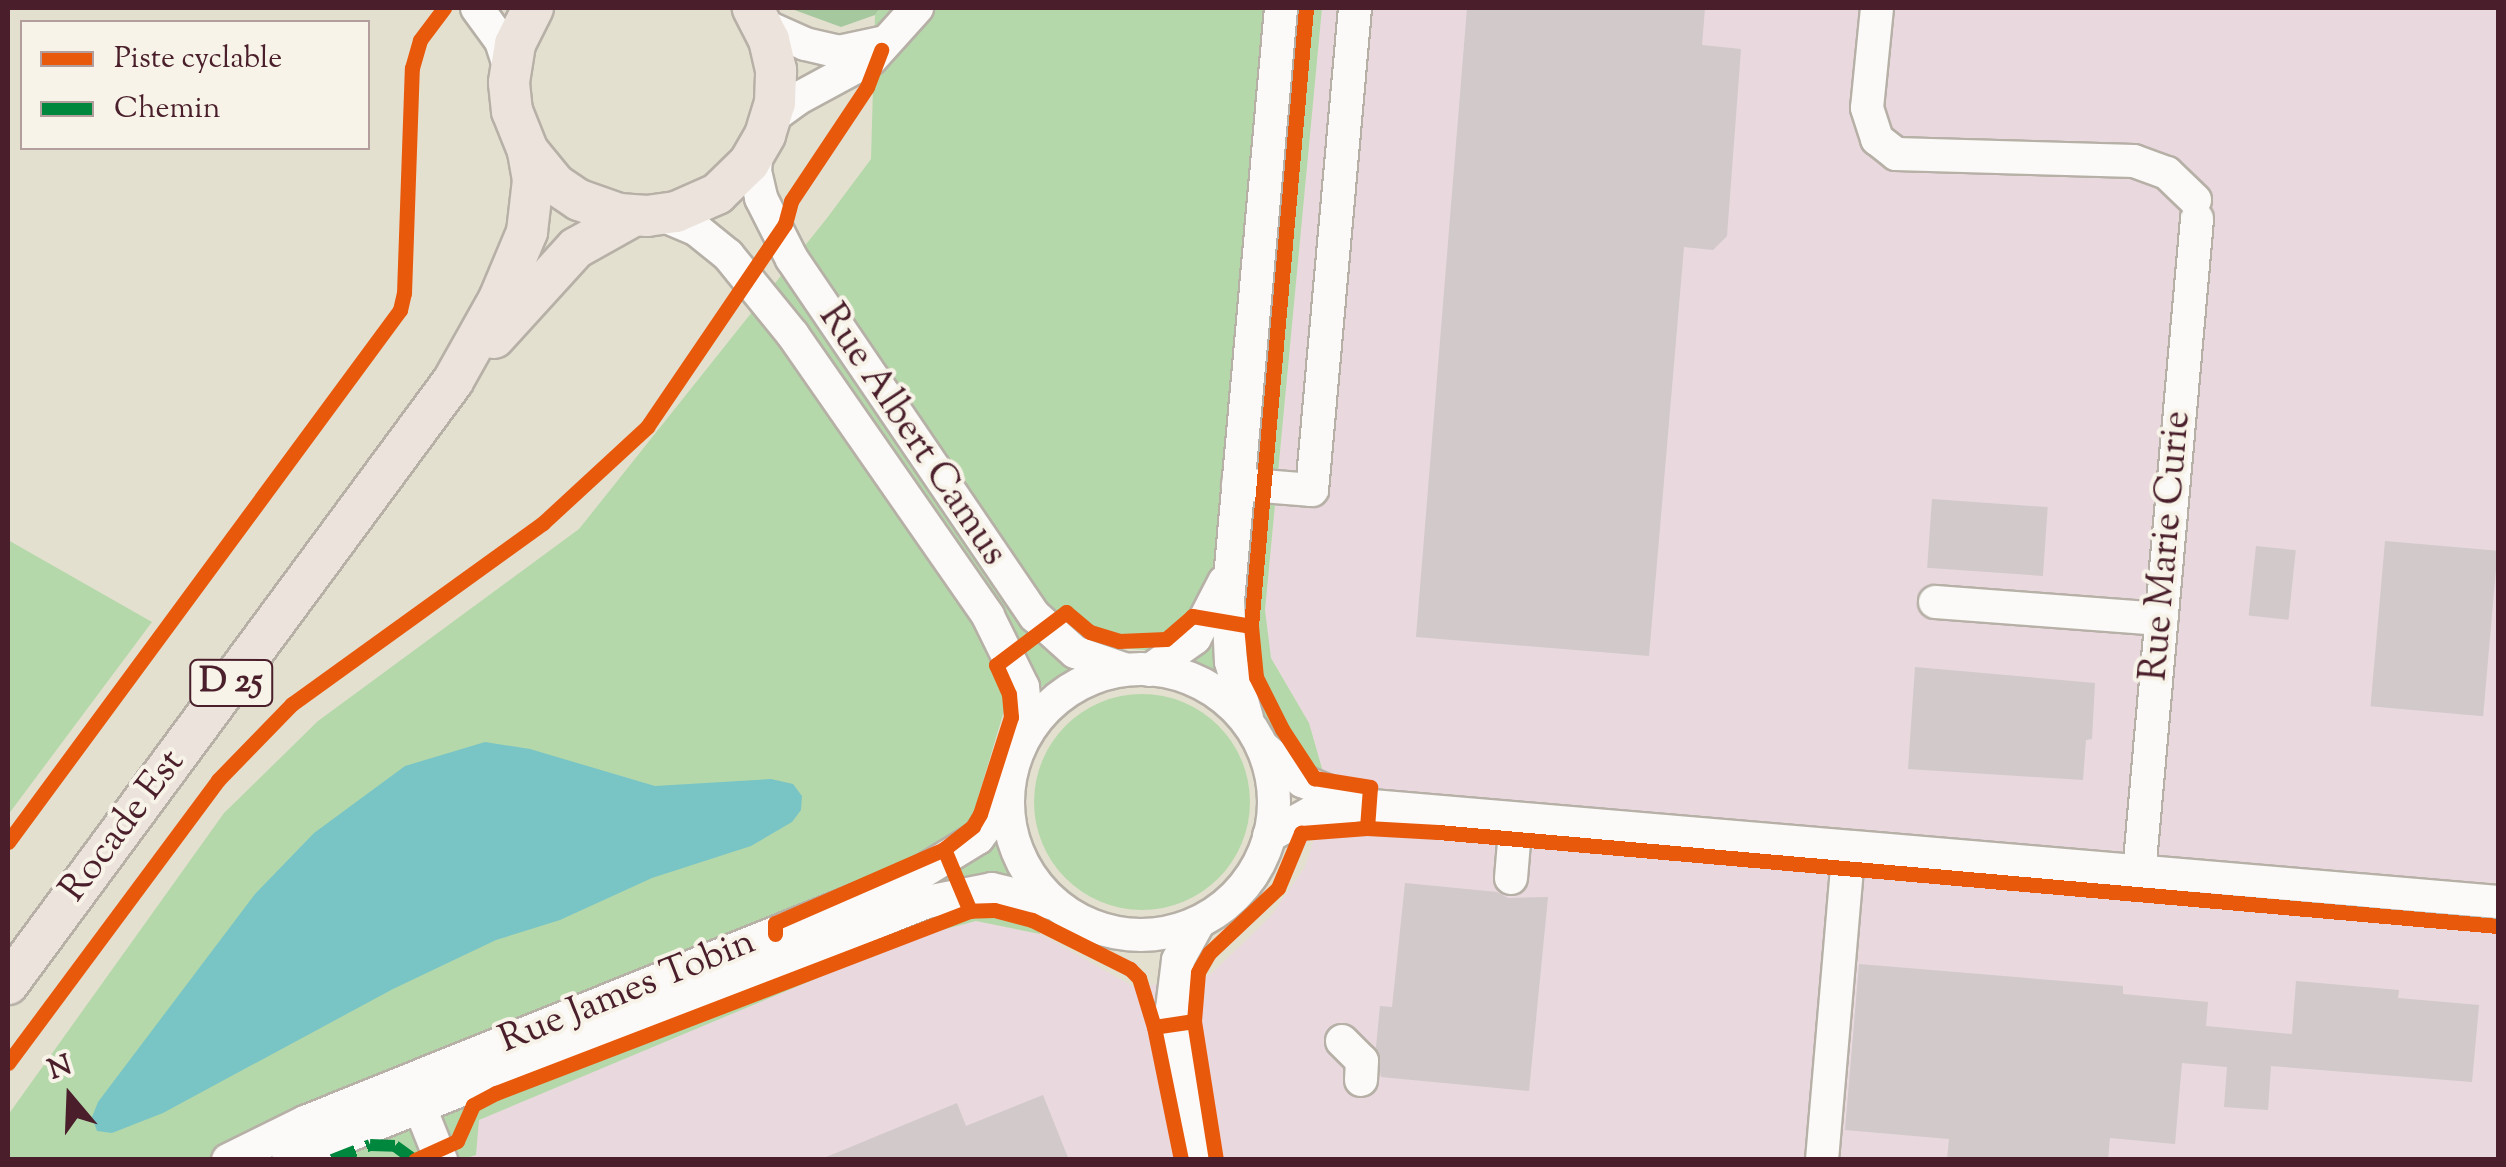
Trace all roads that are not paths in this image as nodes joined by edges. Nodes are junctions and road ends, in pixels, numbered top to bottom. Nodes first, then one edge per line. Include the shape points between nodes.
1 (477, 8) edge
2 (532, 8) edge
3 (917, 8) edge
4 (1282, 8) edge
5 (1355, 8) edge
6 (1876, 8) edge
7 (758, 16) edge
8 (894, 36) junction
9 (510, 68) junction
10 (764, 135) junction
11 (528, 151) junction
12 (648, 215) junction
13 (454, 381) junction
14 (1238, 484) junction
15 (1230, 568) junction
16 (1935, 602) dead end
17 (2162, 620) junction
18 (1139, 670) junction
19 (1028, 732) junction
20 (1254, 734) junction
21 (1008, 798) junction
22 (1360, 805) junction
23 (1516, 819) junction
24 (1269, 836) junction
25 (1849, 847) junction
26 (2139, 873) junction
27 (1511, 878) dead end
28 (2498, 902) edge
29 (1055, 904) junction
30 (1199, 922) junction
31 (1129, 935) junction
32 (8, 984) edge
33 (1172, 1009) junction
34 (1342, 1042) dead end
35 (1361, 1080) dead end
36 (414, 1093) junction
37 (228, 1160) edge
38 (288, 1160) edge
39 (441, 1160) edge
40 (1197, 1160) edge
41 (1822, 1160) edge

1 - 9 street
2 - 9 main road
3 - 8 street
4 - 14 street
5 - 14 street via 1312,490
6 - 17 street, Rue Marie Curie via 1867,108 1877,140 1896,154 2134,161 2167,173 2196,210
7 - 8 street via 805,44 839,52
7 - 10 main road via 776,70
8 - 10 street via 871,59 796,99
9 - 11 main road via 512,111
10 - 12 main road, Rocade Est via 717,194
10 - 18 street, Rue Albert Camus via 755,171 761,198 792,260 1035,616 1074,652
11 - 12 main road via 579,200
11 - 13 main road, Rocade Est / D 25 via 533,180 527,232
12 - 13 main road, Rocade Est / D 25 via 576,248
12 - 19 street, Rue Albert Camus via 697,230 728,255 793,335 988,616 1023,687
13 - 32 main road, Rocade Est / D 25
14 - 15 street
15 - 18 street via 1195,638
15 - 20 street via 1231,662
16 - 17 street
17 - 26 street, Rue Marie Curie
18 - 19 street via 1070,689
18 - 20 street via 1210,688
19 - 21 street
20 - 22 street via 1302,781
20 - 24 street via 1273,784
21 - 29 street via 1017,852
21 - 36 street, Rue James Tobin via 978,838 929,870
22 - 23 street
22 - 24 street via 1299,818
23 - 25 street
23 - 27 street
24 - 30 street via 1240,891
25 - 26 street
25 - 41 street
26 - 28 street
29 - 31 street via 1090,925
29 - 36 street, Rue James Tobin via 992,889 946,896
30 - 31 street
30 - 33 street via 1178,960
31 - 33 street via 1153,964
33 - 40 street
34 - 35 street via 1362,1062
36 - 37 street, Rue James Tobin
36 - 38 street, Rue James Tobin
36 - 39 street

